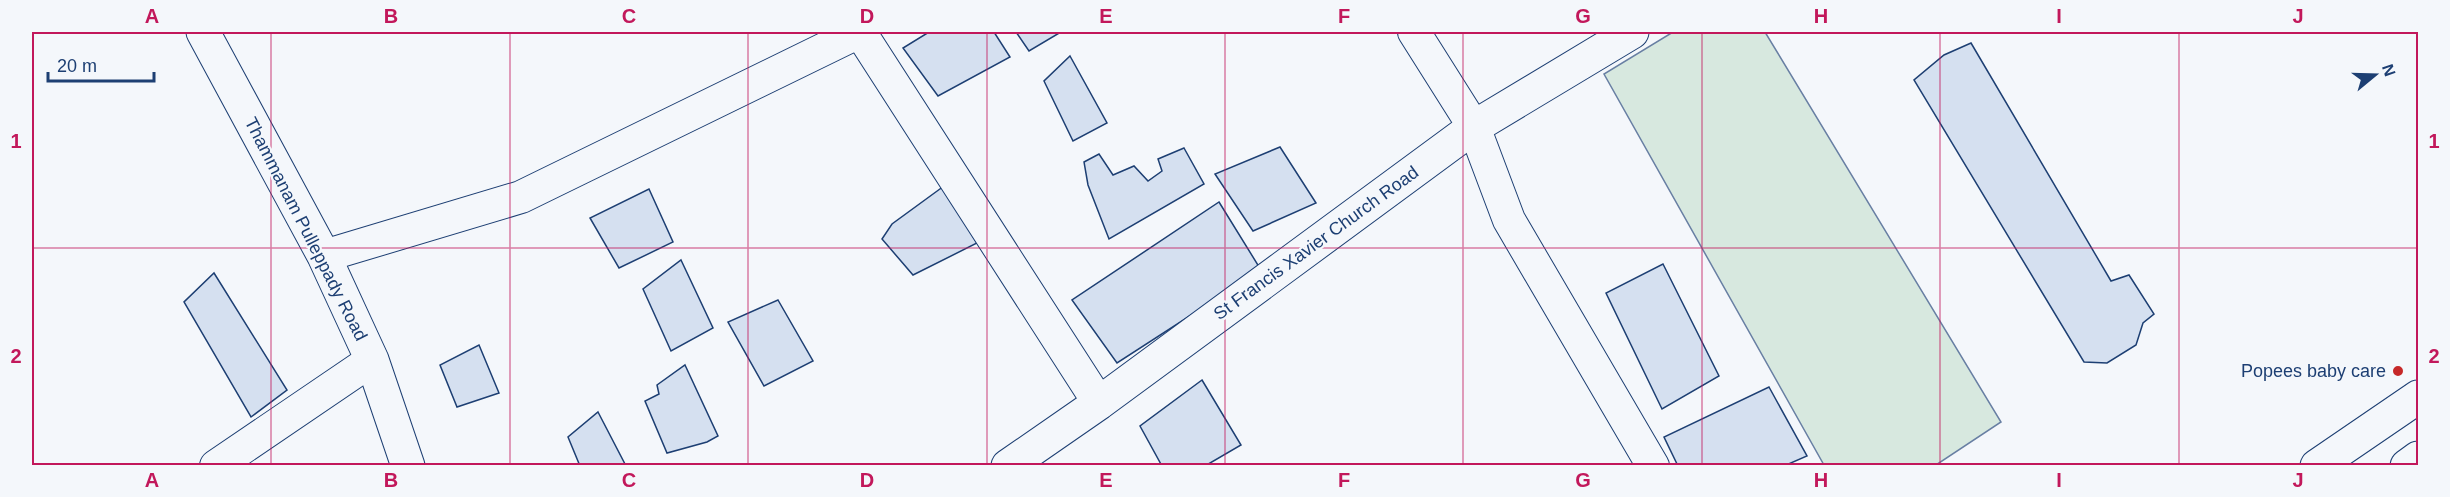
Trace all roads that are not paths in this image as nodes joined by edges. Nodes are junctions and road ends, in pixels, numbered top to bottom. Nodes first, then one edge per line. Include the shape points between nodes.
1 (203, 32) edge
2 (860, 32) edge
3 (1414, 32) edge
4 (1632, 32) edge
5 (1474, 127) junction
6 (324, 256) junction
7 (372, 360) junction
8 (2418, 397) edge
9 (1099, 403) junction
10 (2418, 458) edge
11 (216, 465) edge
12 (408, 465) edge
13 (1008, 465) edge
14 (1653, 465) edge
15 (2317, 465) edge
16 (2407, 465) edge

1 - 6 street, Thammanam Pulleppady Road
2 - 6 street via 521,197
2 - 9 street
3 - 5 street
4 - 5 street, St Francis Xavier Church Road
5 - 9 street, St Francis Xavier Church Road
5 - 14 street via 1509,220
6 - 7 street, Thammanam Pulleppady Road
7 - 11 street
7 - 12 street, Thammanam Pulleppady Road
8 - 15 street
9 - 13 street, St Francis Xavier Church Road
10 - 16 street

